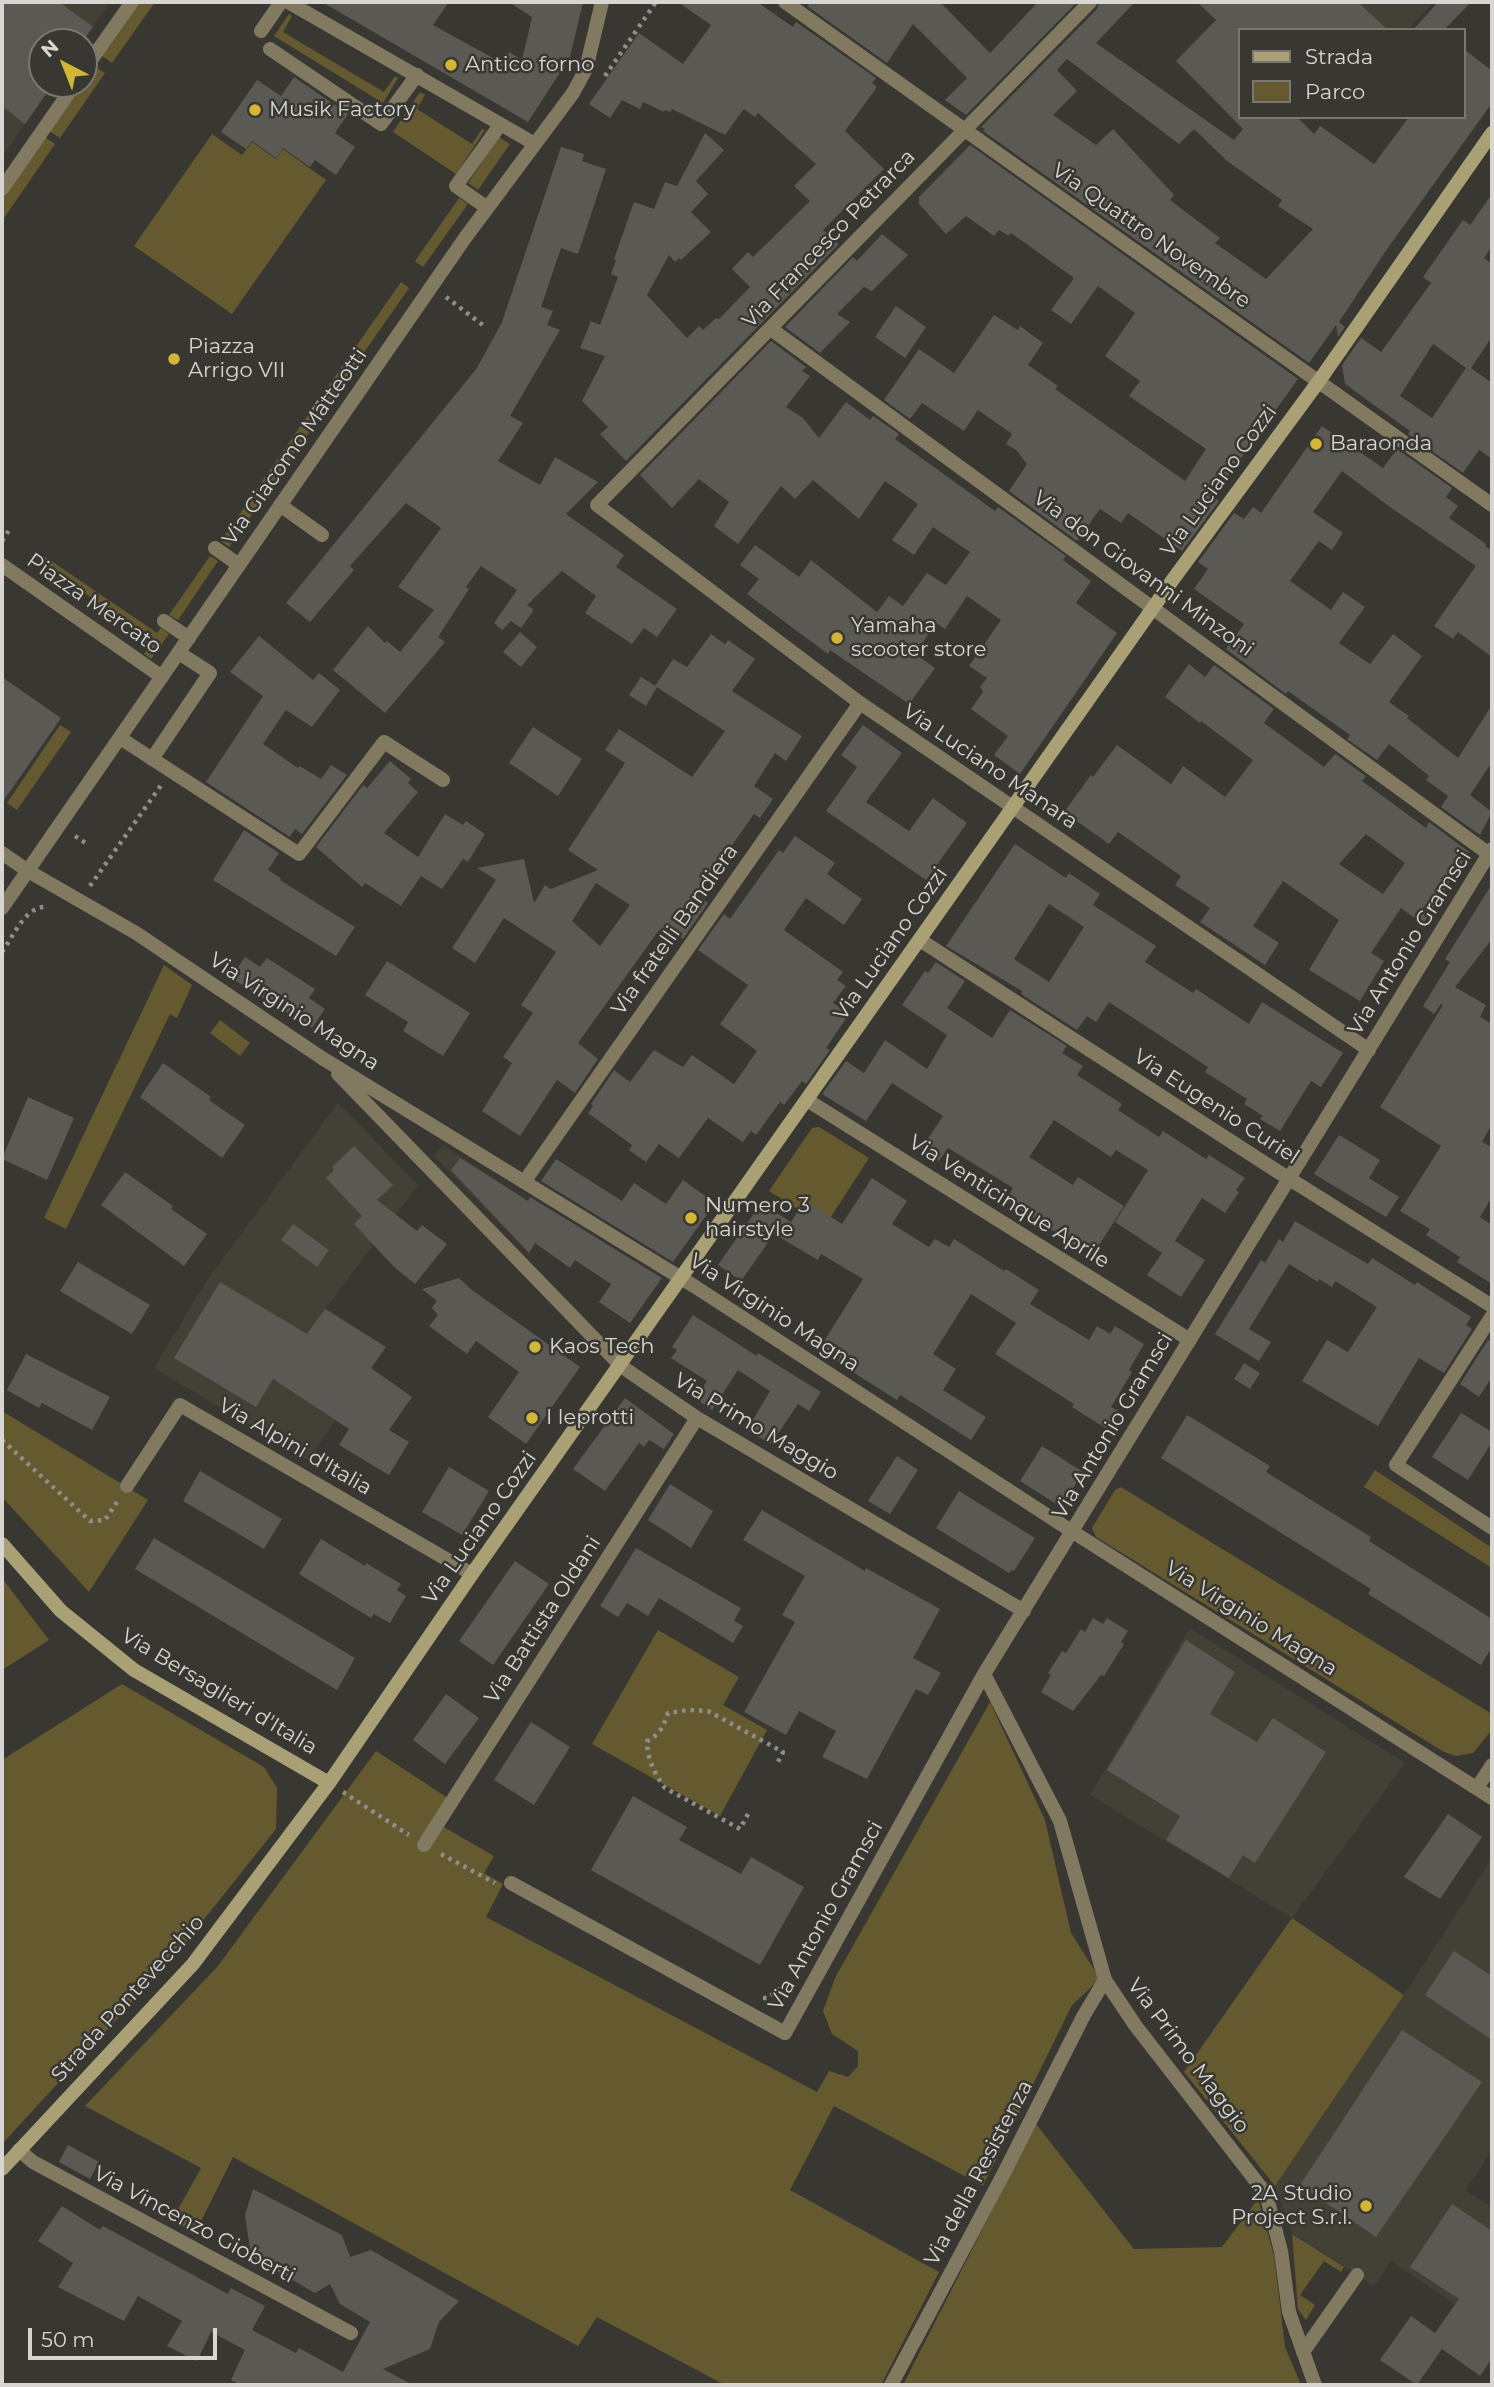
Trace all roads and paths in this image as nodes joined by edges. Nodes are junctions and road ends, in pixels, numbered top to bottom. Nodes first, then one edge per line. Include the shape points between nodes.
1 (132, 2) edge
2 (281, 2) edge
3 (288, 2) edge
4 (602, 2) edge
5 (656, 2) edge
6 (785, 2) edge
7 (1090, 2) edge
8 (261, 31) dead end
9 (270, 49) dead end
10 (98, 50) edge
11 (417, 75) junction
12 (601, 81) dead end
13 (65, 98) edge
14 (500, 125) junction
15 (965, 130) junction
16 (1492, 133) edge
17 (534, 144) junction
18 (2, 189) edge
19 (486, 208) junction
20 (771, 329) junction
21 (1319, 381) junction
22 (281, 505) junction
23 (597, 505) joint
24 (1492, 505) edge
25 (9, 530) dead end
26 (322, 535) dead end
27 (2, 541) edge
28 (215, 548) dead end
29 (2, 565) edge
30 (239, 565) junction
31 (1154, 607) junction
32 (164, 621) dead end
33 (189, 638) junction
34 (178, 653) junction
35 (162, 677) junction
36 (860, 703) junction
37 (120, 738) junction
38 (152, 759) junction
39 (170, 771) junction
40 (443, 780) dead end
41 (1012, 808) junction
42 (1491, 852) edge
43 (2, 853) edge
44 (29, 871) junction
45 (80, 900) junction
46 (50, 907) dead end
47 (2, 908) edge
48 (920, 940) junction
49 (2, 952) edge
50 (1369, 1050) junction
51 (322, 1058) junction
52 (807, 1100) junction
53 (1289, 1178) junction
54 (524, 1182) junction
55 (681, 1278) junction
56 (1492, 1306) edge
57 (1492, 1316) edge
58 (1190, 1340) junction
59 (621, 1366) junction
60 (697, 1418) junction
61 (2, 1440) edge
62 (127, 1486) joint
63 (1492, 1528) edge
64 (1073, 1532) junction
65 (2, 1544) edge
66 (472, 1574) junction
67 (1024, 1611) junction
68 (984, 1674) junction
69 (1492, 1765) edge
70 (776, 1766) dead end
71 (330, 1783) junction
72 (1477, 1788) junction
73 (1492, 1798) edge
74 (748, 1814) dead end
75 (424, 1845) dead end
76 (511, 1883) dead end
77 (796, 1974) dead end
78 (1105, 1980) junction
79 (755, 1997) dead end
80 (19, 2150) junction
81 (2, 2169) edge
82 (1357, 2275) dead end
83 (351, 2333) dead end
84 (1303, 2352) junction
85 (891, 2385) edge
86 (1315, 2385) edge

1 - 10 street
2 - 8 street
3 - 11 street
4 - 17 street, Via Giacomo Matteotti via 586,69
5 - 12 path
6 - 15 street, Via Quattro Novembre
7 - 15 street, Via Francesco Petrarca
9 - 11 street via 381,124
11 - 14 street
13 - 18 street
14 - 17 street
14 - 19 street via 456,186
15 - 20 street, Via Francesco Petrarca
15 - 21 street, Via Quattro Novembre
16 - 21 street, Via Luciano Cozzi
17 - 19 street, Via Giacomo Matteotti
19 - 22 street, Via Giacomo Matteotti
20 - 23 street, Via Francesco Petrarca
20 - 31 street, Via don Giovanni Minzoni
21 - 24 street, Via Quattro Novembre
21 - 31 street, Via Luciano Cozzi
22 - 26 street
22 - 30 street, Via Giacomo Matteotti
23 - 36 street, Via Luciano Manara
25 - 27 path
28 - 30 street
29 - 35 street, Piazza Mercato
30 - 33 street, Via Giacomo Matteotti
31 - 41 street, Via Luciano Cozzi
31 - 42 street, Via don Giovanni Minzoni
32 - 33 street
33 - 34 street, Via Giacomo Matteotti
34 - 35 street, Via Giacomo Matteotti
34 - 38 street via 210,673
35 - 37 street, Via Giacomo Matteotti
36 - 41 street, Via Luciano Manara
36 - 54 street, Via fratelli Bandiera
37 - 38 street
37 - 44 street, Via Giacomo Matteotti
38 - 39 street
39 - 40 street via 299,854 384,742
39 - 45 path
41 - 48 street, Via Luciano Cozzi
41 - 50 street, Via Luciano Manara
42 - 50 street, Via Antonio Gramsci
43 - 44 street, Via Virginio Magna
44 - 45 street, Via Virginio Magna
44 - 47 street, Via Giacomo Matteotti
45 - 51 street, Via Virginio Magna
46 - 49 path via 31,911
48 - 52 street, Via Luciano Cozzi
48 - 53 street, Via Eugenio Curiel
50 - 53 street, Via Antonio Gramsci
51 - 54 street, Via Virginio Magna
51 - 59 street, Via Primo Maggio
52 - 55 street, Via Luciano Cozzi
52 - 58 street, Via Venticinque Aprile
53 - 56 street, Via Eugenio Curiel
53 - 58 street, Via Antonio Gramsci
54 - 55 street, Via Virginio Magna
55 - 59 street, Via Luciano Cozzi
55 - 64 street, Via Virginio Magna
57 - 63 street via 1396,1465
58 - 64 street, Via Antonio Gramsci
59 - 60 street, Via Primo Maggio
59 - 66 street, Via Luciano Cozzi
60 - 67 street, Via Primo Maggio
60 - 75 street, Via Battista Oldani
61 - 62 path via 90,1521 105,1520
62 - 66 street, Via Alpini d'Italia via 180,1405
64 - 67 street, Via Antonio Gramsci
64 - 72 street, Via Virginio Magna
65 - 71 street, Via Bersaglieri d'Italia via 61,1611 134,1670
66 - 71 street, Via Luciano Cozzi
67 - 68 street, Via Antonio Gramsci
68 - 76 street, Via Antonio Gramsci via 785,2034
68 - 78 street, Via Primo Maggio via 1060,1821
69 - 72 street
70 - 74 path via 783,1752 708,1711 667,1713 661,1730 647,1741 656,1777 665,1788 740,1829
71 - 80 street, Strada Pontevecchio via 193,1964
72 - 73 street, Via Virginio Magna
77 - 79 path via 767,1998
78 - 84 street, Via Primo Maggio via 1266,2193 1281,2250 1289,2312
78 - 85 street, Via della Resistenza
80 - 81 street, Strada Pontevecchio
80 - 83 street, Via Vincenzo Gioberti via 33,2162
82 - 84 street
84 - 86 street, Via Primo Maggio

